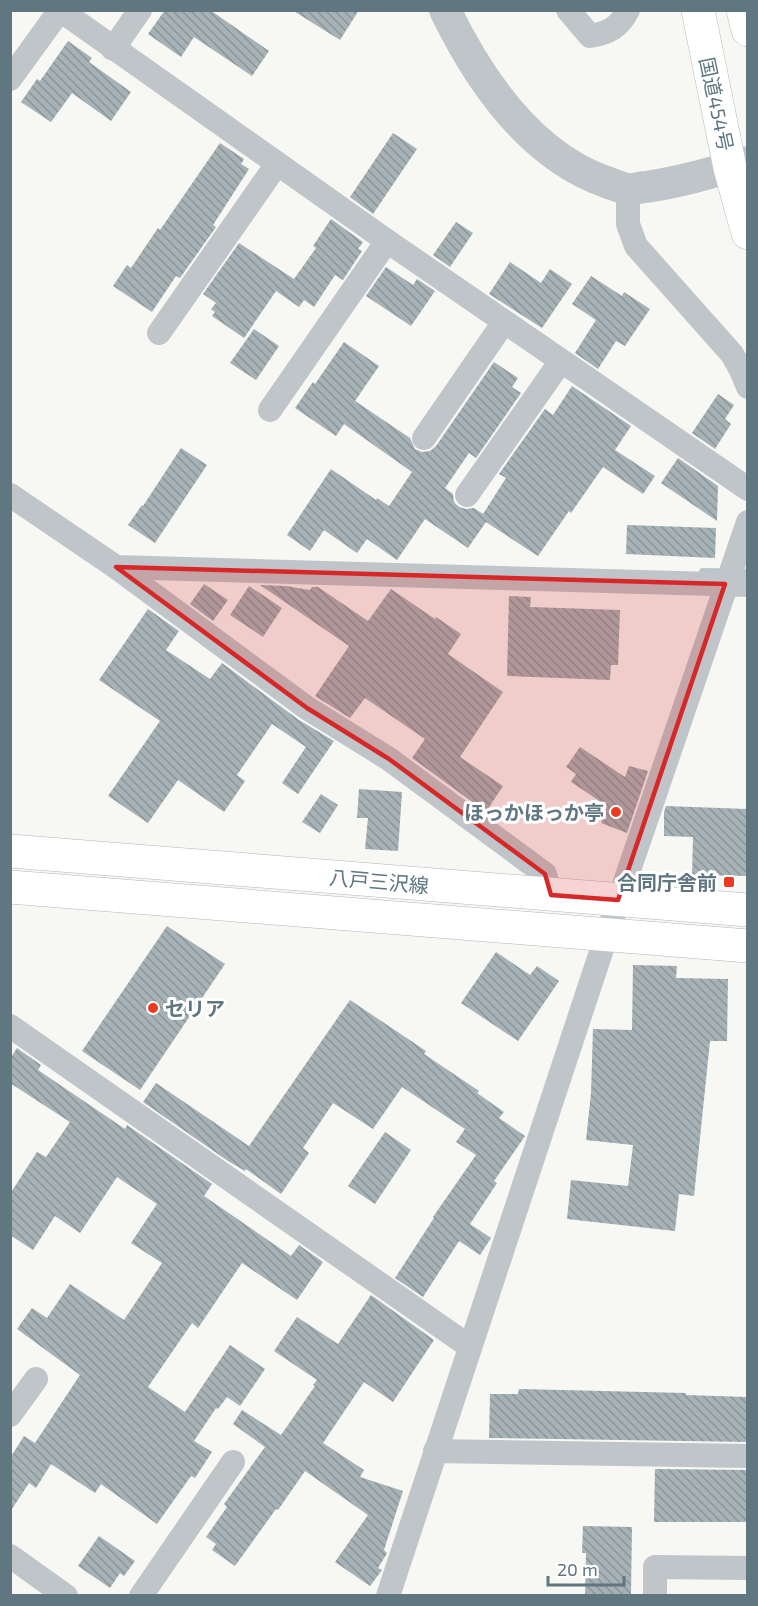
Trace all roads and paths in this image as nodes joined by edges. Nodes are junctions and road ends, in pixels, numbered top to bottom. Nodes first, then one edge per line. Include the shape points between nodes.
1 (141, 10) edge
2 (445, 10) edge
3 (568, 10) edge
4 (628, 10) edge
5 (698, 10) edge
6 (743, 10) edge
7 (747, 30) edge
8 (114, 49) junction
9 (10, 79) edge
10 (277, 164) junction
11 (739, 165) edge
12 (628, 189) junction
13 (747, 233) edge
14 (387, 241) junction
15 (504, 322) junction
16 (159, 333) dead end
17 (561, 361) junction
18 (747, 387) edge
19 (270, 410) dead end
20 (424, 438) dead end
21 (747, 489) edge
22 (10, 495) edge
23 (467, 495) dead end
24 (747, 522) edge
25 (116, 567) junction
26 (736, 585) edge
27 (10, 850) edge
28 (10, 886) edge
29 (551, 895) junction
30 (618, 900) junction
31 (747, 910) edge
32 (606, 936) junction
33 (747, 946) edge
34 (10, 1026) edge
35 (470, 1347) junction
36 (36, 1379) dead end
37 (10, 1415) edge
38 (435, 1451) junction
39 (747, 1456) edge
40 (233, 1462) dead end
41 (10, 1556) edge
42 (747, 1568) edge
43 (66, 1596) edge
44 (141, 1596) edge
45 (388, 1596) edge
46 (655, 1596) edge

1 - 8 street
2 - 12 street via 495,96 526,129 586,175
3 - 4 street via 590,36 609,33 622,22
5 - 11 main road, 国道454号
6 - 7 main road
8 - 9 street via 60,10
8 - 10 street
10 - 14 street
10 - 16 street
11 - 12 street via 673,183
11 - 13 main road, 国道454号
12 - 18 street via 628,224 636,246 732,354
14 - 15 street
14 - 19 street
15 - 17 street
15 - 20 street
17 - 21 street
17 - 23 street
22 - 25 street
24 - 26 street
25 - 26 street
25 - 29 street via 307,708 388,759 545,874
26 - 30 street
27 - 29 main road, 八戸三沢線
28 - 32 main road, 八戸三沢線
29 - 30 main road, 八戸三沢線
30 - 31 main road, 八戸三沢線
30 - 32 street
32 - 33 main road, 八戸三沢線
32 - 35 street
34 - 35 street
35 - 38 street
36 - 37 street
38 - 39 street
38 - 45 street
40 - 44 street
41 - 43 street
42 - 46 street via 655,1567

